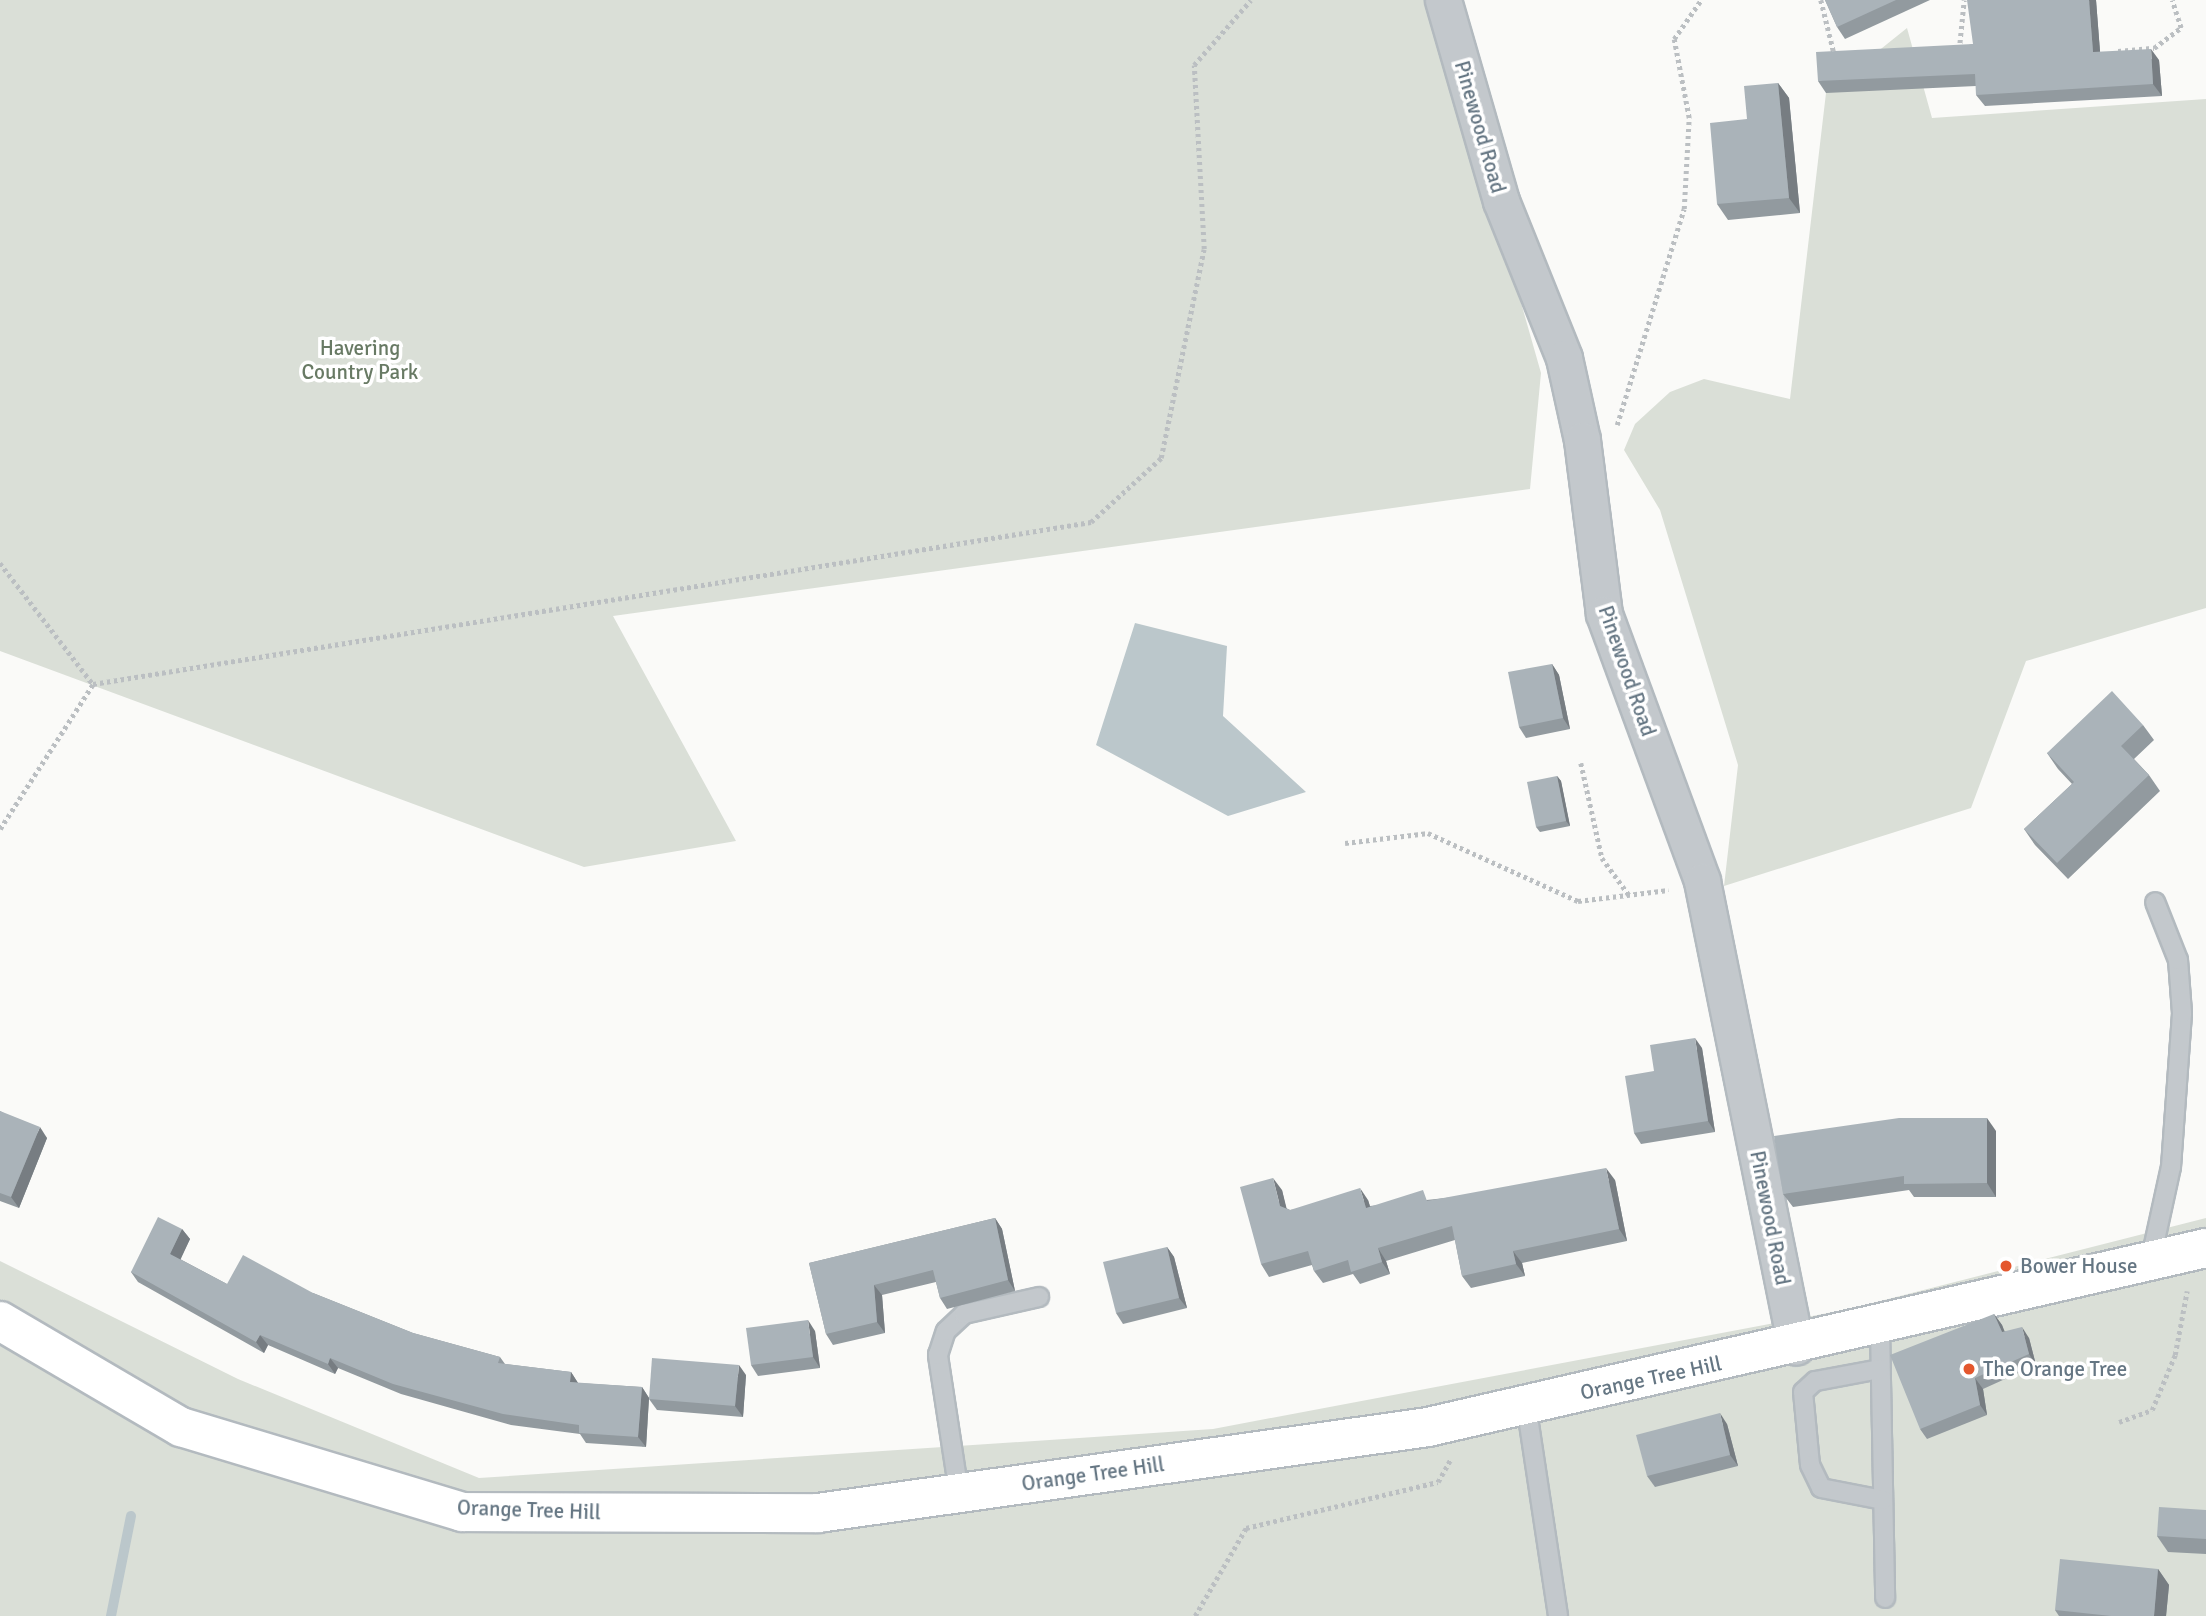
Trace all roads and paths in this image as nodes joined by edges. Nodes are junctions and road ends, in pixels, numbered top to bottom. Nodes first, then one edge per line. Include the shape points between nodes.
1 (1251, 0) edge
2 (1443, 0) edge
3 (1701, 0) edge
4 (1821, 0) edge
5 (1964, 0) edge
6 (2172, 0) edge
7 (2109, 52) edge
8 (1847, 53) edge
9 (1958, 58) edge
10 (1613, 435) dead end
11 (0, 563) edge
12 (93, 684) junction
13 (1581, 763) dead end
14 (0, 829) edge
15 (1345, 842) dead end
16 (1703, 886) junction
17 (1629, 895) junction
18 (2155, 902) dead end
19 (2179, 1255) edge
20 (1039, 1297) dead end
21 (0, 1321) edge
22 (1880, 1328) junction
23 (1796, 1347) junction
24 (1880, 1368) junction
25 (1525, 1404) junction
26 (1475, 1416) junction
27 (2119, 1422) dead end
28 (959, 1493) junction
29 (1883, 1500) junction
30 (1885, 1598) dead end
31 (1195, 1616) edge
32 (1558, 1616) edge

1 - 12 path via 1194,65 1203,249 1161,458 1091,522
2 - 16 street, Pinewood Road via 1501,201 1564,358 1582,440 1604,614
3 - 10 path via 1674,39 1689,118 1684,209
4 - 8 path via 1833,53
5 - 9 path
6 - 7 path via 2181,28 2154,48
11 - 12 path
12 - 14 path
13 - 17 path via 1602,859
15 - 17 path via 1429,833 1578,901
16 - 17 path
16 - 23 street, Pinewood Road
18 - 19 lane via 2178,960 2182,1013 2171,1167
19 - 22 main road, Orange Tree Hill
19 - 27 path via 2188,1297 2175,1355 2152,1410
20 - 28 lane via 964,1314 946,1331 938,1355
21 - 28 main road, Orange Tree Hill via 181,1427 462,1512 818,1513
22 - 23 main road, Orange Tree Hill
22 - 24 lane
23 - 25 main road, Orange Tree Hill
24 - 29 lane
24 - 29 lane via 1815,1381 1803,1392 1810,1465 1821,1488
25 - 26 main road, Orange Tree Hill
25 - 32 lane
26 - 28 main road, Orange Tree Hill
26 - 31 path via 1438,1482 1246,1528
29 - 30 lane

